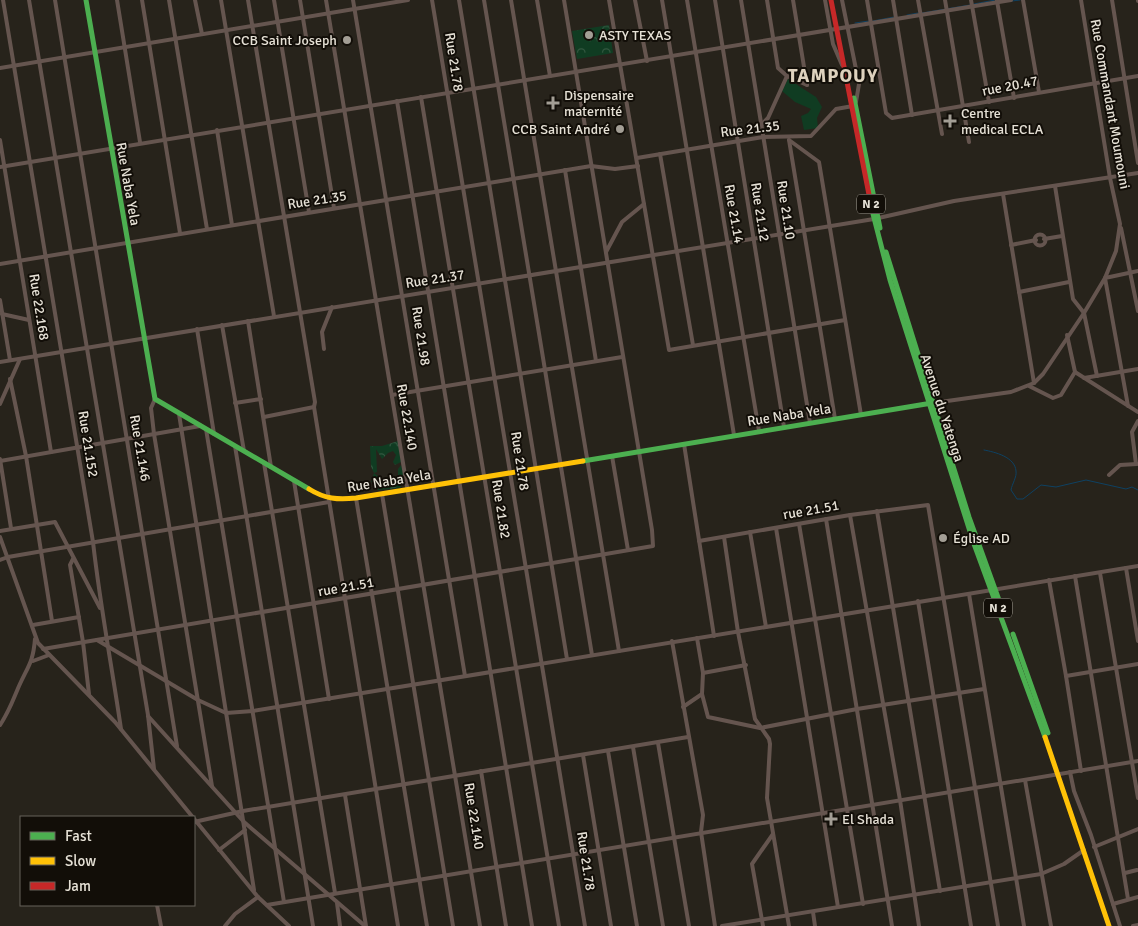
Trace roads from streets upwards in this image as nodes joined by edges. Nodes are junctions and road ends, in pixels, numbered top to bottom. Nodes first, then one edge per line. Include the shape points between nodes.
1 (2, 0) edge
2 (29, 0) edge
3 (55, 0) edge
4 (86, 0) edge
5 (117, 0) edge
6 (142, 0) edge
7 (169, 0) edge
8 (195, 0) edge
9 (221, 0) edge
10 (248, 0) edge
11 (274, 0) edge
12 (300, 0) edge
13 (326, 0) edge
14 (353, 0) edge
15 (407, 0) edge
16 (432, 0) edge
17 (459, 0) edge
18 (484, 0) edge
19 (511, 0) edge
20 (537, 0) edge
21 (564, 0) edge
22 (609, 0) edge
23 (636, 0) edge
24 (662, 0) edge
25 (687, 0) edge
26 (715, 0) edge
27 (741, 0) edge
28 (767, 0) edge
29 (793, 0) edge
30 (825, 0) edge
31 (832, 0) edge
32 (842, 0) edge
33 (867, 0) edge
34 (893, 0) edge
35 (918, 0) edge
36 (945, 0) edge
37 (971, 0) edge
38 (1011, 0) edge
39 (1023, 0) edge
40 (1081, 0) edge
41 (1112, 0) edge
42 (997, 1) edge
43 (378, 2) edge
44 (972, 7) junction
45 (355, 9) junction
46 (946, 11) junction
47 (328, 13) junction
48 (921, 15) junction
49 (303, 18) junction
50 (896, 19) junction
51 (278, 22) junction
52 (870, 23) junction
53 (252, 26) junction
54 (848, 27) junction
55 (835, 28) junction
56 (226, 30) junction
57 (202, 34) junction
58 (799, 35) junction
59 (175, 39) junction
60 (774, 39) junction
61 (149, 43) junction
62 (748, 44) junction
63 (125, 47) junction
64 (723, 48) junction
65 (95, 52) junction
66 (697, 52) junction
67 (672, 57) junction
68 (64, 58) junction
69 (647, 61) junction
70 (39, 62) junction
71 (620, 64) junction
72 (13, 66) junction
73 (0, 68) edge
74 (575, 72) junction
75 (550, 76) junction
76 (786, 76) junction
77 (1138, 76) edge
78 (1124, 78) junction
79 (524, 80) junction
80 (1095, 83) junction
81 (498, 84) junction
82 (474, 88) junction
83 (447, 92) junction
84 (1039, 92) junction
85 (421, 97) junction
86 (1014, 98) junction
87 (396, 101) junction
88 (989, 102) junction
89 (371, 105) junction
90 (853, 106) junction
91 (964, 106) junction
92 (344, 110) junction
93 (938, 110) junction
94 (319, 114) junction
95 (912, 115) junction
96 (294, 118) junction
97 (268, 122) junction
98 (761, 125) junction
99 (242, 126) junction
100 (217, 130) junction
101 (191, 134) junction
102 (942, 134) dead end
103 (763, 137) junction
104 (165, 138) junction
105 (789, 138) junction
106 (0, 140) edge
107 (737, 141) junction
108 (140, 142) junction
109 (969, 142) dead end
110 (710, 146) junction
111 (111, 148) junction
112 (686, 150) junction
113 (80, 154) junction
114 (660, 154) junction
115 (55, 158) junction
116 (637, 158) junction
117 (30, 162) junction
118 (1138, 163) edge
119 (591, 166) junction
120 (638, 166) junction
121 (2, 167) edge
122 (565, 170) junction
123 (1138, 173) edge
124 (540, 174) junction
125 (514, 178) junction
126 (1110, 178) junction
127 (489, 183) junction
128 (1055, 186) junction
129 (463, 187) junction
130 (437, 191) junction
131 (1002, 194) junction
132 (412, 196) junction
133 (387, 200) junction
134 (361, 204) junction
135 (644, 204) junction
136 (334, 208) junction
137 (309, 212) junction
138 (283, 217) junction
139 (876, 218) junction
140 (258, 221) junction
141 (1120, 224) junction
142 (232, 225) junction
143 (830, 225) junction
144 (206, 229) junction
145 (804, 230) junction
146 (180, 233) junction
147 (779, 234) junction
148 (1062, 236) junction
149 (753, 238) junction
150 (127, 242) junction
151 (728, 242) junction
152 (1011, 245) junction
153 (702, 246) junction
154 (96, 247) junction
155 (70, 251) junction
156 (675, 251) junction
157 (606, 253) junction
158 (652, 255) junction
159 (46, 256) junction
160 (20, 261) junction
161 (607, 262) junction
162 (0, 264) edge
163 (581, 266) junction
164 (556, 270) junction
165 (1138, 271) edge
166 (1131, 272) junction
167 (530, 274) junction
168 (1105, 278) junction
169 (504, 279) junction
170 (1069, 282) junction
171 (479, 283) junction
172 (453, 287) junction
173 (429, 291) junction
174 (1019, 292) junction
175 (403, 295) junction
176 (0, 300) edge
177 (376, 300) junction
178 (332, 307) junction
179 (300, 312) junction
180 (1084, 312) junction
181 (1138, 312) edge
182 (2, 314) junction
183 (274, 316) junction
184 (29, 320) junction
185 (845, 320) junction
186 (248, 321) junction
187 (820, 324) junction
188 (222, 325) junction
189 (794, 328) junction
190 (197, 329) junction
191 (768, 332) junction
192 (1068, 335) junction
193 (743, 336) junction
194 (143, 338) junction
195 (719, 341) junction
196 (112, 343) junction
197 (694, 345) junction
198 (87, 348) junction
199 (324, 349) dead end
200 (62, 352) junction
201 (36, 356) junction
202 (622, 357) junction
203 (20, 359) junction
204 (10, 360) junction
205 (596, 360) junction
206 (0, 362) edge
207 (571, 364) junction
208 (545, 369) junction
209 (1138, 369) edge
210 (1075, 372) junction
211 (1122, 372) junction
212 (520, 374) junction
213 (1097, 376) junction
214 (495, 378) junction
215 (1084, 378) junction
216 (10, 379) junction
217 (469, 382) junction
218 (1034, 383) junction
219 (443, 386) junction
220 (1029, 386) junction
221 (419, 390) junction
222 (392, 395) junction
223 (155, 399) junction
224 (261, 399) junction
225 (236, 403) junction
226 (930, 403) junction
227 (0, 404) edge
228 (1128, 406) junction
229 (314, 407) junction
230 (1138, 412) edge
231 (179, 414) junction
232 (861, 414) junction
233 (264, 417) junction
234 (835, 419) junction
235 (1138, 421) edge
236 (810, 423) junction
237 (784, 427) junction
238 (203, 428) junction
239 (180, 429) junction
240 (758, 431) junction
241 (154, 434) junction
242 (214, 434) junction
243 (734, 436) junction
244 (127, 439) junction
245 (102, 443) junction
246 (684, 444) junction
247 (235, 446) junction
248 (76, 447) junction
249 (244, 451) junction
250 (51, 452) junction
251 (638, 452) junction
252 (26, 456) junction
253 (612, 456) junction
254 (0, 460) edge
255 (587, 460) junction
256 (264, 463) junction
257 (561, 464) junction
258 (1137, 464) edge
259 (271, 467) junction
260 (536, 469) junction
261 (511, 473) junction
262 (1108, 475) dead end
263 (485, 477) junction
264 (294, 481) junction
265 (459, 482) junction
266 (434, 486) junction
267 (408, 490) junction
268 (382, 494) junction
269 (356, 498) junction
270 (329, 501) junction
271 (298, 507) junction
272 (271, 511) junction
273 (877, 511) junction
274 (247, 515) junction
275 (850, 515) junction
276 (826, 519) junction
277 (221, 520) junction
278 (38, 523) junction
279 (799, 524) junction
280 (196, 525) junction
281 (11, 528) junction
282 (776, 528) junction
283 (170, 529) junction
284 (0, 531) edge
285 (750, 532) junction
286 (143, 533) junction
287 (0, 537) edge
288 (724, 537) junction
289 (117, 538) junction
290 (699, 541) junction
291 (93, 542) junction
292 (67, 546) junction
293 (628, 550) junction
294 (41, 551) junction
295 (603, 556) junction
296 (8, 557) junction
297 (73, 558) junction
298 (0, 560) edge
299 (577, 560) junction
300 (551, 563) junction
301 (1138, 566) edge
302 (526, 568) junction
303 (1126, 568) junction
304 (500, 572) junction
305 (1100, 573) junction
306 (475, 576) junction
307 (1075, 576) junction
308 (449, 580) junction
309 (1049, 580) junction
310 (424, 585) junction
311 (398, 589) junction
312 (992, 589) junction
313 (372, 594) junction
314 (969, 594) junction
315 (345, 598) junction
316 (944, 598) junction
317 (918, 602) junction
318 (314, 604) junction
319 (892, 606) junction
320 (287, 608) junction
321 (101, 610) junction
322 (867, 610) junction
323 (263, 612) junction
324 (842, 614) junction
325 (238, 616) junction
326 (79, 617) junction
327 (816, 619) junction
328 (52, 621) junction
329 (211, 621) junction
330 (792, 623) junction
331 (33, 625) junction
332 (186, 625) junction
333 (766, 627) junction
334 (159, 630) junction
335 (738, 632) junction
336 (132, 633) junction
337 (714, 636) junction
338 (108, 638) junction
339 (697, 638) junction
340 (35, 639) junction
341 (97, 640) junction
342 (672, 641) junction
343 (1138, 641) edge
344 (83, 642) junction
345 (44, 649) junction
346 (110, 649) junction
347 (619, 651) junction
348 (50, 655) junction
349 (592, 655) junction
350 (567, 659) junction
351 (33, 661) junction
352 (542, 663) junction
353 (1138, 664) edge
354 (138, 665) junction
355 (746, 665) junction
356 (516, 667) junction
357 (1116, 667) junction
358 (1091, 671) junction
359 (491, 672) junction
360 (703, 673) junction
361 (465, 676) junction
362 (1066, 676) junction
363 (439, 680) junction
364 (167, 682) junction
365 (412, 685) junction
366 (387, 689) junction
367 (984, 689) junction
368 (360, 693) junction
369 (958, 693) junction
370 (89, 694) junction
371 (702, 694) junction
372 (933, 697) junction
373 (329, 698) junction
374 (198, 700) junction
375 (908, 701) junction
376 (302, 703) junction
377 (882, 705) junction
378 (278, 707) junction
379 (683, 707) junction
380 (857, 709) junction
381 (253, 711) junction
382 (226, 713) junction
383 (832, 714) junction
384 (148, 715) junction
385 (806, 719) junction
386 (0, 725) edge
387 (760, 728) junction
388 (121, 729) junction
389 (688, 737) junction
390 (658, 742) junction
391 (177, 746) junction
392 (632, 747) junction
393 (608, 751) junction
394 (583, 755) junction
395 (557, 759) junction
396 (1138, 761) edge
397 (1132, 762) junction
398 (532, 763) junction
399 (1106, 766) junction
400 (506, 767) junction
401 (154, 768) junction
402 (1081, 770) junction
403 (481, 772) junction
404 (1070, 772) junction
405 (1059, 774) junction
406 (455, 775) junction
407 (428, 780) junction
408 (1025, 780) junction
409 (403, 784) junction
410 (1000, 784) junction
411 (212, 786) junction
412 (975, 788) junction
413 (376, 789) junction
414 (949, 792) junction
415 (345, 795) junction
416 (924, 797) junction
417 (1138, 798) edge
418 (319, 799) junction
419 (900, 800) junction
420 (294, 803) junction
421 (873, 805) junction
422 (269, 807) junction
423 (847, 808) junction
424 (242, 812) junction
425 (235, 813) junction
426 (823, 813) junction
427 (191, 816) edge
428 (195, 821) edge
429 (244, 822) junction
430 (771, 822) junction
431 (1138, 829) edge
432 (246, 830) junction
433 (701, 832) junction
434 (773, 834) junction
435 (674, 837) junction
436 (1119, 838) junction
437 (650, 841) junction
438 (624, 846) junction
439 (1094, 847) junction
440 (220, 850) junction
441 (598, 850) junction
442 (1084, 850) junction
443 (275, 851) junction
444 (573, 854) junction
445 (548, 858) junction
446 (522, 862) junction
447 (497, 866) junction
448 (1137, 870) edge
449 (471, 871) junction
450 (304, 873) junction
451 (1041, 874) junction
452 (1124, 874) junction
453 (444, 875) junction
454 (1016, 878) junction
455 (419, 879) junction
456 (990, 883) junction
457 (392, 884) junction
458 (964, 887) junction
459 (361, 889) junction
460 (254, 890) junction
461 (940, 891) junction
462 (335, 893) junction
463 (327, 894) junction
464 (914, 896) junction
465 (1138, 896) edge
466 (258, 897) junction
467 (309, 898) junction
468 (1128, 899) junction
469 (888, 900) junction
470 (284, 902) junction
471 (337, 903) junction
472 (268, 904) junction
473 (863, 904) junction
474 (1112, 904) junction
475 (157, 906) edge
476 (838, 907) junction
477 (813, 912) junction
478 (787, 916) junction
479 (762, 920) junction
480 (1138, 924) edge
481 (161, 926) edge
482 (225, 926) edge
483 (290, 926) edge
484 (313, 926) edge
485 (340, 926) edge
486 (366, 926) edge
487 (398, 926) edge
488 (427, 926) edge
489 (452, 926) edge
490 (480, 926) edge
491 (506, 926) edge
492 (532, 926) edge
493 (559, 926) edge
494 (585, 926) edge
495 (611, 926) edge
496 (637, 926) edge
497 (663, 926) edge
498 (689, 926) edge
499 (716, 926) edge
500 (722, 926) edge
501 (763, 926) edge
502 (789, 926) edge
503 (815, 926) edge
504 (892, 926) edge
505 (919, 926) edge
506 (971, 926) edge
507 (998, 926) edge
508 (1024, 926) edge
509 (1051, 926) edge
510 (1109, 926) edge
511 (1120, 926) edge
512 (1134, 926) edge

1 - 72 street, Rue 21.152
2 - 70 street
3 - 68 street, Rue 21.146
4 - 65 street, Rue Naba Yela
5 - 63 street
6 - 61 street
7 - 59 street
8 - 57 street
9 - 56 street
10 - 53 street
11 - 51 street
12 - 49 street
13 - 47 street, Rue 22.140
14 - 45 street, Rue 21.98
15 - 43 street
16 - 83 street, Rue 21.78
17 - 82 street
18 - 81 street
19 - 79 street
20 - 75 street
21 - 74 street
22 - 71 street
23 - 69 street
24 - 67 street
25 - 66 street, Rue 21.14
26 - 64 street, Rue 21.12
27 - 62 street, Rue 21.10
28 - 60 street
29 - 58 street
30 - 55 street
31 - 55 street, Avenue du Yatenga / N 2
32 - 54 street
33 - 52 street
34 - 50 street
35 - 48 street
36 - 46 street
37 - 44 street
38 - 42 street
39 - 84 street
40 - 80 street, Rue Commandant Moumouni
41 - 78 street
42 - 44 street
42 - 86 street
43 - 45 street
44 - 46 street
44 - 88 street
45 - 47 street
45 - 89 street, Rue 21.98
46 - 48 street
46 - 91 street
47 - 49 street
47 - 92 street, Rue 22.140
48 - 50 street
48 - 93 street
49 - 51 street
49 - 94 street
50 - 52 street
50 - 95 street
51 - 53 street
51 - 96 street
52 - 54 street
52 - 95 street, rue 20.47 via 888,115 892,118
53 - 56 street
53 - 97 street
54 - 55 street
54 - 90 street via 859,84
55 - 58 street
55 - 90 street, Avenue du Yatenga / N 2
55 - 90 street, Avenue du Yatenga / N 2
56 - 57 street
56 - 99 street
57 - 59 street
58 - 60 street
58 - 76 street via 807,85
59 - 61 street
59 - 101 street
60 - 62 street
60 - 76 street via 778,68
61 - 63 street
61 - 104 street
62 - 64 street
62 - 98 street, Rue 21.10
63 - 65 street
63 - 108 street
64 - 66 street
64 - 107 street, Rue 21.12
65 - 68 street
65 - 111 street, Rue Naba Yela
66 - 67 street
66 - 110 street, Rue 21.14
67 - 69 street
67 - 112 street
68 - 70 street
68 - 113 street, Rue 21.146
69 - 71 street
70 - 72 street
70 - 115 street
71 - 74 street
71 - 116 street
72 - 73 street
72 - 117 street, Rue 21.152
74 - 75 street
74 - 119 street
75 - 79 street
76 - 98 street, Rue 21.35 via 768,118
77 - 78 street, rue 20.47
78 - 80 street, rue 20.47
78 - 118 street
79 - 81 street
79 - 124 street
80 - 84 street, rue 20.47
80 - 126 street, Rue Commandant Moumouni
81 - 82 street
81 - 125 street
82 - 83 street
82 - 127 street
83 - 85 street
83 - 129 street, Rue 21.78
84 - 86 street, rue 20.47
85 - 87 street
85 - 130 street, Rue 21.82
86 - 88 street, rue 20.47
87 - 89 street
87 - 132 street
88 - 91 street, rue 20.47
89 - 92 street
89 - 133 street, Rue 21.98
90 - 105 street, Rue 21.35 via 836,109 811,136
90 - 139 street, Avenue du Yatenga / N 2
91 - 93 street, rue 20.47
91 - 109 street
92 - 94 street
92 - 134 street, Rue 22.140
93 - 95 street, rue 20.47
93 - 102 street
94 - 96 street
94 - 136 street
96 - 97 street
96 - 137 street
97 - 99 street
97 - 138 street
98 - 103 street, Rue 21.10
99 - 100 street
99 - 140 street
100 - 101 street
100 - 142 street
101 - 104 street
101 - 144 street
103 - 105 street, Rue 21.35
103 - 107 street, Rue 21.35
103 - 147 street, Rue 21.10
104 - 108 street
104 - 146 street
105 - 143 street via 818,161
105 - 145 street
106 - 121 street, Rue 22.168
107 - 110 street, Rue 21.35
107 - 149 street, Rue 21.12
108 - 111 street
110 - 112 street, Rue 21.35
110 - 151 street, Rue 21.14
111 - 113 street
111 - 150 street, Rue Naba Yela
112 - 114 street, Rue 21.35
112 - 153 street
113 - 115 street
113 - 154 street, Rue 21.146
114 - 116 street, Rue 21.35
114 - 156 street
115 - 117 street
115 - 155 street
116 - 120 street
117 - 121 street
117 - 159 street, Rue 21.152
119 - 120 street, Rue 21.35 via 615,169
119 - 122 street, Rue 21.35
119 - 157 street
120 - 135 street
121 - 160 street, Rue 22.168
122 - 124 street, Rue 21.35
122 - 163 street
123 - 126 street, Rue 21.37
124 - 125 street, Rue 21.35
124 - 164 street
125 - 127 street, Rue 21.35
125 - 167 street
126 - 128 street, Rue 21.37
126 - 141 street, Rue Commandant Moumouni
127 - 129 street, Rue 21.35
127 - 169 street
128 - 131 street, Rue 21.37
128 - 148 street
129 - 130 street, Rue 21.35
129 - 171 street, Rue 21.78
130 - 132 street, Rue 21.35
130 - 172 street, Rue 21.82
131 - 139 street, Rue 21.37
131 - 152 street
132 - 133 street, Rue 21.35
132 - 173 street
133 - 134 street, Rue 21.35
133 - 175 street, Rue 21.98
134 - 136 street, Rue 21.35
134 - 177 street, Rue 22.140
135 - 157 street via 622,222
135 - 158 street
136 - 137 street, Rue 21.35
137 - 138 street, Rue 21.35
138 - 140 street, Rue 21.35
138 - 179 street
139 - 143 street, Rue 21.37
139 - 226 street, Avenue du Yatenga / N 2 via 890,280
140 - 142 street, Rue 21.35
140 - 183 street
141 - 166 street
141 - 168 street, Rue Commandant Moumouni via 1118,245
142 - 144 street, Rue 21.35
143 - 145 street, Rue 21.37
143 - 185 street
144 - 146 street, Rue 21.35
145 - 147 street, Rue 21.37
145 - 187 street
146 - 150 street, Rue 21.35
147 - 149 street, Rue 21.37
147 - 189 street, Rue 21.10
148 - 152 street via 1044,239 1042,234 1036,235 1036,240
148 - 170 street
149 - 151 street, Rue 21.37
149 - 191 street, Rue 21.12
150 - 154 street, Rue 21.35
150 - 194 street, Rue Naba Yela
151 - 153 street, Rue 21.37
151 - 193 street, Rue 21.14
152 - 174 street
153 - 156 street, Rue 21.37
153 - 195 street
154 - 155 street, Rue 21.35
154 - 196 street, Rue 21.146
155 - 159 street, Rue 21.35
155 - 198 street
156 - 158 street, Rue 21.37
156 - 197 street
157 - 161 street
158 - 161 street, Rue 21.37
158 - 197 street via 669,350
159 - 160 street, Rue 21.35
159 - 200 street, Rue 21.152
160 - 162 street, Rue 21.35
160 - 184 street, Rue 22.168
161 - 163 street, Rue 21.37
161 - 202 street
163 - 164 street, Rue 21.37
163 - 205 street
164 - 167 street, Rue 21.37
164 - 207 street
165 - 166 street
166 - 168 street
166 - 181 street
167 - 169 street, Rue 21.37
167 - 208 street
168 - 180 street, Rue Commandant Moumouni
168 - 211 street
169 - 171 street, Rue 21.37
169 - 212 street
170 - 174 street
170 - 180 street via 1073,301
171 - 172 street, Rue 21.37
171 - 214 street, Rue 21.78
172 - 173 street, Rue 21.37
172 - 217 street, Rue 21.82
173 - 175 street, Rue 21.37
173 - 219 street
174 - 218 street
175 - 177 street, Rue 21.37
175 - 221 street, Rue 21.98
176 - 182 street
177 - 178 street, Rue 21.37
177 - 222 street, Rue 22.140
178 - 179 street, Rue 21.37
178 - 199 street via 322,332
179 - 183 street, Rue 21.37
179 - 229 street
180 - 192 street, Rue Commandant Moumouni
180 - 213 street
182 - 184 street
182 - 204 street
183 - 186 street, Rue 21.37
184 - 201 street, Rue 22.168
185 - 187 street
185 - 232 street
186 - 188 street, Rue 21.37
186 - 224 street
187 - 189 street
187 - 234 street
188 - 190 street, Rue 21.37
188 - 225 street
189 - 191 street
189 - 236 street, Rue 21.10
190 - 194 street, Rue 21.37
190 - 242 street
191 - 193 street
191 - 237 street, Rue 21.12
192 - 210 street
192 - 218 street, Rue Commandant Moumouni
193 - 195 street
193 - 240 street, Rue 21.14
194 - 196 street, Rue 21.37
194 - 223 street, Rue Naba Yela
195 - 197 street
195 - 243 street
196 - 198 street, Rue 21.37
196 - 244 street, Rue 21.146
198 - 200 street, Rue 21.37
198 - 245 street
200 - 201 street, Rue 21.37
200 - 248 street, Rue 21.152
201 - 203 street, Rue 21.37
201 - 250 street, Rue 22.168
202 - 205 street
202 - 251 street
203 - 204 street, Rue 21.37
203 - 216 street
204 - 206 street, Rue 21.37
205 - 207 street
207 - 208 street
207 - 255 street
208 - 212 street
208 - 257 street
209 - 211 street
210 - 215 street
210 - 220 street via 1056,398
211 - 213 street
211 - 228 street
212 - 214 street
212 - 260 street
213 - 215 street
214 - 217 street
214 - 261 street, Rue 21.78
215 - 228 street
216 - 227 street
216 - 252 street
217 - 219 street
217 - 263 street, Rue 21.82
218 - 220 street, Rue Commandant Moumouni
219 - 221 street
219 - 265 street
220 - 226 street, Rue Commandant Moumouni via 1011,392
221 - 222 street
221 - 266 street, Rue 21.98
222 - 267 street, Rue 22.140
223 - 231 street, Rue Naba Yela
223 - 241 street via 151,408
224 - 225 street
224 - 233 street
225 - 249 street
226 - 232 street, Rue Naba Yela
226 - 312 street, Avenue du Yatenga / N 2
228 - 230 street
229 - 233 street
229 - 270 street
231 - 238 street, Rue Naba Yela
231 - 239 street
232 - 234 street, Rue Naba Yela
233 - 259 street
234 - 236 street, Rue Naba Yela
235 - 258 street via 1132,432
236 - 237 street, Rue Naba Yela
237 - 240 street, Rue Naba Yela
238 - 239 street
238 - 242 street, Rue Naba Yela
238 - 277 street
239 - 241 street
239 - 280 street
240 - 243 street, Rue Naba Yela
241 - 244 street
241 - 283 street
242 - 247 street, Rue Naba Yela
243 - 246 street, Rue Naba Yela
244 - 245 street
244 - 286 street, Rue 21.146
245 - 248 street
245 - 289 street
246 - 251 street, Rue Naba Yela
246 - 290 street
247 - 249 street, Rue Naba Yela
247 - 274 street
248 - 250 street
248 - 291 street, Rue 21.152
249 - 256 street, Rue Naba Yela
250 - 252 street
251 - 253 street, Rue Naba Yela
251 - 293 street, rue 21.51 via 653,546
252 - 254 street
252 - 278 street
253 - 255 street, Rue Naba Yela
253 - 293 street
254 - 281 street
255 - 257 street, Rue Naba Yela
255 - 295 street
256 - 259 street, Rue Naba Yela
256 - 272 street
257 - 260 street, Rue Naba Yela
257 - 299 street
258 - 262 street via 1120,465
259 - 264 street, Rue Naba Yela
260 - 261 street, Rue Naba Yela
260 - 300 street
261 - 263 street, Rue Naba Yela
261 - 302 street, Rue 21.78
263 - 265 street, Rue Naba Yela
263 - 304 street, Rue 21.82
264 - 270 street, Rue Naba Yela
264 - 271 street
265 - 266 street, Rue Naba Yela
265 - 306 street
266 - 267 street, Rue Naba Yela
266 - 308 street, Rue 21.98
267 - 268 street, Rue Naba Yela
267 - 310 street, Rue 22.140
268 - 269 street, Rue Naba Yela
268 - 311 street
269 - 270 street, Rue Naba Yela
269 - 313 street
270 - 271 street
270 - 315 street
271 - 272 street
271 - 318 street
272 - 274 street
272 - 320 street
273 - 275 street, rue 21.51
273 - 316 street, rue 21.51 via 927,503
273 - 319 street
274 - 277 street
274 - 323 street
275 - 276 street, rue 21.51
275 - 322 street
276 - 279 street, rue 21.51
276 - 324 street
277 - 280 street
277 - 325 street
278 - 281 street
278 - 292 street via 54,522
278 - 294 street
279 - 282 street, rue 21.51
279 - 327 street
280 - 283 street
280 - 329 street
281 - 284 street
282 - 285 street, rue 21.51
282 - 330 street
283 - 286 street
283 - 332 street
285 - 288 street, rue 21.51
285 - 333 street
286 - 289 street
286 - 334 street, Rue 21.146
287 - 296 street
288 - 290 street, rue 21.51
288 - 335 street
289 - 291 street
289 - 336 street
290 - 337 street
291 - 292 street
291 - 321 street, Rue 21.152
292 - 294 street
292 - 297 street
293 - 295 street, rue 21.51
294 - 296 street
294 - 328 street
295 - 299 street, rue 21.51
295 - 347 street
296 - 298 street
296 - 331 street
297 - 321 street
297 - 326 street via 70,565
299 - 300 street, rue 21.51
299 - 349 street
300 - 302 street, rue 21.51
300 - 350 street
301 - 303 street
302 - 304 street, rue 21.51
302 - 352 street, Rue 21.78
303 - 305 street
303 - 343 street
304 - 306 street, rue 21.51
304 - 356 street, Rue 21.82
305 - 307 street
305 - 357 street
306 - 308 street, rue 21.51
306 - 359 street
307 - 309 street
307 - 358 street
308 - 310 street, rue 21.51
308 - 361 street, Rue 21.98
309 - 312 street
309 - 362 street
310 - 311 street, rue 21.51
310 - 363 street, Rue 22.140
311 - 313 street, rue 21.51
311 - 365 street
312 - 314 street
312 - 405 street, Avenue du Yatenga / N 2
313 - 315 street, rue 21.51
313 - 366 street
314 - 316 street
314 - 367 street
315 - 318 street, rue 21.51
315 - 368 street
316 - 317 street
316 - 369 street
317 - 319 street
317 - 372 street
318 - 320 street, rue 21.51
318 - 373 street
319 - 322 street
319 - 375 street
320 - 323 street, rue 21.51
320 - 376 street
321 - 338 street, Rue 21.152
322 - 324 street
322 - 377 street
323 - 325 street, rue 21.51
323 - 378 street
324 - 327 street
324 - 380 street
325 - 329 street, rue 21.51
325 - 381 street
326 - 328 street
326 - 344 street
327 - 330 street
327 - 383 street
328 - 331 street
329 - 332 street, rue 21.51
329 - 382 street
330 - 333 street
330 - 385 street
331 - 340 street
332 - 334 street, rue 21.51
332 - 374 street
333 - 335 street
334 - 336 street, rue 21.51
334 - 364 street, Rue 21.146
335 - 337 street
335 - 355 street
336 - 338 street, rue 21.51
336 - 354 street
337 - 339 street
338 - 341 street, rue 21.51
338 - 346 street, Rue 21.152
339 - 342 street
339 - 360 street
340 - 345 street
340 - 351 street
341 - 344 street, rue 21.51
341 - 346 street
342 - 347 street
342 - 379 street
344 - 345 street, rue 21.51
344 - 370 street
345 - 348 street
346 - 354 street
346 - 388 street, Rue 21.152
347 - 349 street
348 - 351 street
348 - 370 street
349 - 350 street
350 - 352 street
351 - 386 street
352 - 356 street
352 - 395 street, Rue 21.78
353 - 357 street
354 - 364 street
354 - 384 street
355 - 360 street
355 - 387 street
356 - 359 street
356 - 398 street, Rue 21.82
357 - 358 street
357 - 397 street
358 - 362 street
358 - 399 street
359 - 361 street
359 - 400 street
360 - 371 street
361 - 363 street
362 - 402 street
363 - 365 street
363 - 406 street, Rue 22.140
364 - 374 street
364 - 391 street, Rue 21.146
365 - 366 street
365 - 407 street
366 - 368 street
366 - 409 street
367 - 369 street
367 - 410 street
368 - 373 street
368 - 413 street
369 - 372 street
369 - 412 street
370 - 388 street
371 - 379 street
371 - 387 street via 708,717
372 - 375 street
372 - 414 street
373 - 376 street
374 - 382 street
374 - 411 street
375 - 377 street
375 - 416 street
376 - 378 street
376 - 418 street
377 - 380 street
377 - 419 street
378 - 381 street
378 - 420 street
379 - 389 street
380 - 383 street
380 - 421 street
381 - 382 street
381 - 422 street
382 - 424 street
383 - 385 street
383 - 423 street
384 - 391 street
384 - 401 street
385 - 387 street
385 - 426 street
387 - 430 street via 770,744 766,788
388 - 401 street
389 - 390 street
389 - 433 street via 703,815
390 - 392 street
390 - 435 street
391 - 411 street
392 - 393 street
392 - 437 street
393 - 394 street
393 - 438 street
394 - 395 street
394 - 441 street
395 - 398 street
395 - 444 street, Rue 21.78
396 - 397 street
397 - 399 street
397 - 417 street
398 - 400 street
398 - 445 street, Rue 21.82
399 - 402 street
399 - 436 street
400 - 403 street
400 - 446 street
401 - 427 street
402 - 404 street
403 - 406 street
403 - 447 street
404 - 405 street
404 - 439 street
405 - 408 street
405 - 442 street, Avenue du Yatenga / N 2
406 - 407 street
406 - 449 street, Rue 22.140
407 - 409 street
407 - 453 street
408 - 410 street
408 - 451 street
409 - 413 street
409 - 455 street
410 - 412 street
410 - 454 street
411 - 425 street
412 - 414 street
412 - 456 street
413 - 415 street
413 - 457 street
414 - 416 street
414 - 458 street
415 - 418 street
415 - 459 street
416 - 419 street
416 - 461 street
418 - 420 street
418 - 462 street
419 - 421 street
419 - 464 street
420 - 422 street
420 - 450 street
421 - 423 street
421 - 469 street
422 - 424 street
422 - 443 street
423 - 426 street
423 - 473 street
424 - 425 street
424 - 429 street
425 - 428 street
425 - 429 street
426 - 430 street
426 - 476 street
428 - 440 street
429 - 432 street
429 - 443 street
430 - 433 street
430 - 434 street
431 - 436 street
432 - 440 street
432 - 460 street
433 - 435 street
433 - 499 street
434 - 478 street
434 - 479 street via 752,864
435 - 437 street
435 - 498 street
436 - 439 street
436 - 452 street
437 - 438 street
437 - 497 street
438 - 441 street
438 - 496 street
439 - 474 street
440 - 460 street
441 - 444 street
441 - 495 street
442 - 451 street
442 - 510 street, Avenue du Yatenga / N 2
443 - 450 street
443 - 470 street
444 - 445 street
444 - 494 street, Rue 21.78
445 - 446 street
445 - 493 street, Rue 21.82
446 - 447 street
446 - 492 street
447 - 449 street
447 - 491 street
448 - 452 street
449 - 453 street
449 - 490 street, Rue 22.140
450 - 463 street
450 - 467 street
451 - 454 street
451 - 509 street
452 - 468 street
453 - 455 street
453 - 489 street
454 - 456 street
454 - 508 street
455 - 457 street
455 - 488 street
456 - 458 street
456 - 507 street
457 - 459 street
457 - 487 street
458 - 461 street
458 - 506 street
459 - 462 street
459 - 486 street
460 - 466 street
461 - 464 street
462 - 463 street
463 - 467 street
463 - 471 street
464 - 469 street
464 - 505 street
465 - 468 street
466 - 472 street
466 - 482 street
467 - 470 street
467 - 484 street
468 - 474 street
469 - 473 street
469 - 504 street
470 - 472 street
471 - 485 street
471 - 486 street
472 - 483 street
473 - 476 street
474 - 511 street
475 - 481 street
476 - 477 street
477 - 478 street
477 - 503 street
478 - 479 street
478 - 502 street
479 - 500 street
479 - 501 street
480 - 512 street

